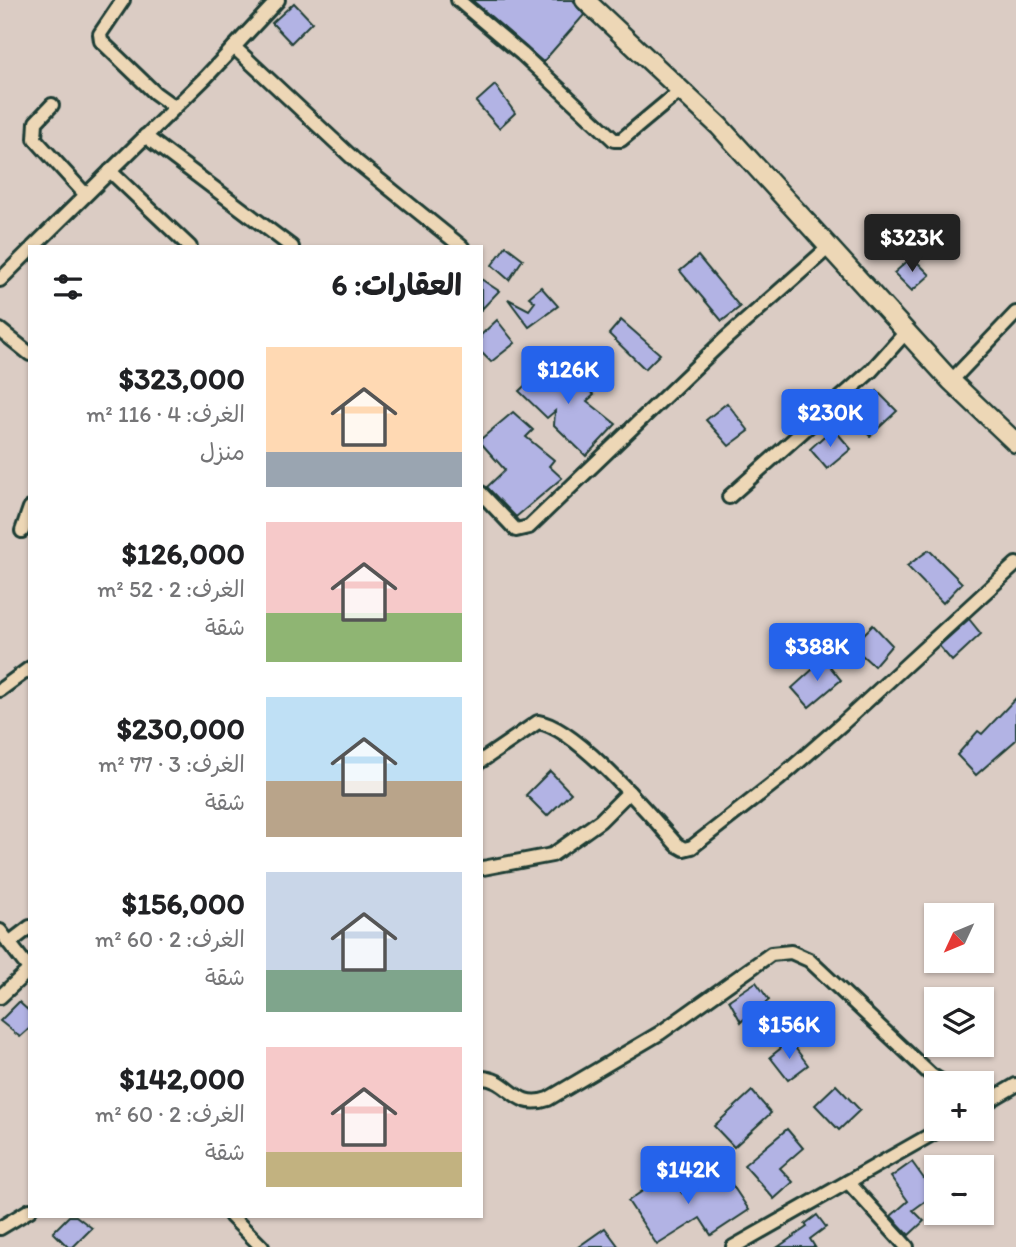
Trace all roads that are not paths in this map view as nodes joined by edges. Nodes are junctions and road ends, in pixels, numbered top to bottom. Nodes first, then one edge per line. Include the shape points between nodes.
1 (122, 0) edge
2 (278, 0) edge
3 (458, 0) edge
4 (585, 0) edge
5 (234, 47) junction
6 (681, 90) junction
7 (52, 105) dead end
8 (173, 106) junction
9 (145, 136) junction
10 (110, 171) junction
11 (85, 194) junction
12 (36, 245) edge
13 (188, 245) edge
14 (289, 245) edge
15 (460, 245) edge
16 (829, 247) junction
17 (28, 253) edge
18 (0, 280) edge
19 (1016, 313) edge
20 (0, 330) edge
21 (906, 332) junction
22 (28, 352) edge
23 (951, 381) junction
24 (1016, 443) edge
25 (483, 495) edge
26 (729, 497) dead end
27 (28, 514) edge
28 (22, 531) dead end
29 (1016, 564) edge
30 (28, 669) edge
31 (0, 690) edge
32 (483, 760) edge
33 (629, 792) junction
34 (483, 869) dead end
35 (28, 929) edge
36 (0, 931) edge
37 (9, 943) junction
38 (28, 969) edge
39 (28, 971) edge
40 (0, 997) edge
41 (927, 1071) edge
42 (483, 1078) edge
43 (1016, 1085) edge
44 (994, 1097) edge
45 (924, 1139) edge
46 (848, 1182) junction
47 (28, 1211) edge
48 (233, 1218) edge
49 (0, 1228) edge
50 (262, 1247) edge
51 (733, 1247) edge
52 (907, 1247) edge

1 - 8 street via 100,34 101,41
2 - 5 street
3 - 6 street via 614,140 621,140
4 - 6 street
5 - 8 street
5 - 15 street via 357,162
6 - 16 street
7 - 11 street via 36,122 35,139
8 - 9 street
9 - 10 street
9 - 14 street
10 - 11 street
10 - 13 street
11 - 12 street
16 - 21 street
16 - 25 street via 724,340 529,527 516,530
17 - 18 street
19 - 23 street
20 - 22 street
21 - 23 street
21 - 26 street via 871,371
23 - 24 street
27 - 28 street
29 - 33 street via 779,779 691,847 677,845
30 - 31 street
32 - 33 street via 538,722 550,723
33 - 34 street via 600,821 552,855
35 - 37 street
36 - 37 street
37 - 38 street
39 - 40 street
41 - 42 street via 809,960 791,952 771,954 660,1033 548,1099 527,1102 494,1079
43 - 44 street
45 - 46 street
46 - 51 street
46 - 52 street
47 - 49 street
48 - 50 street

